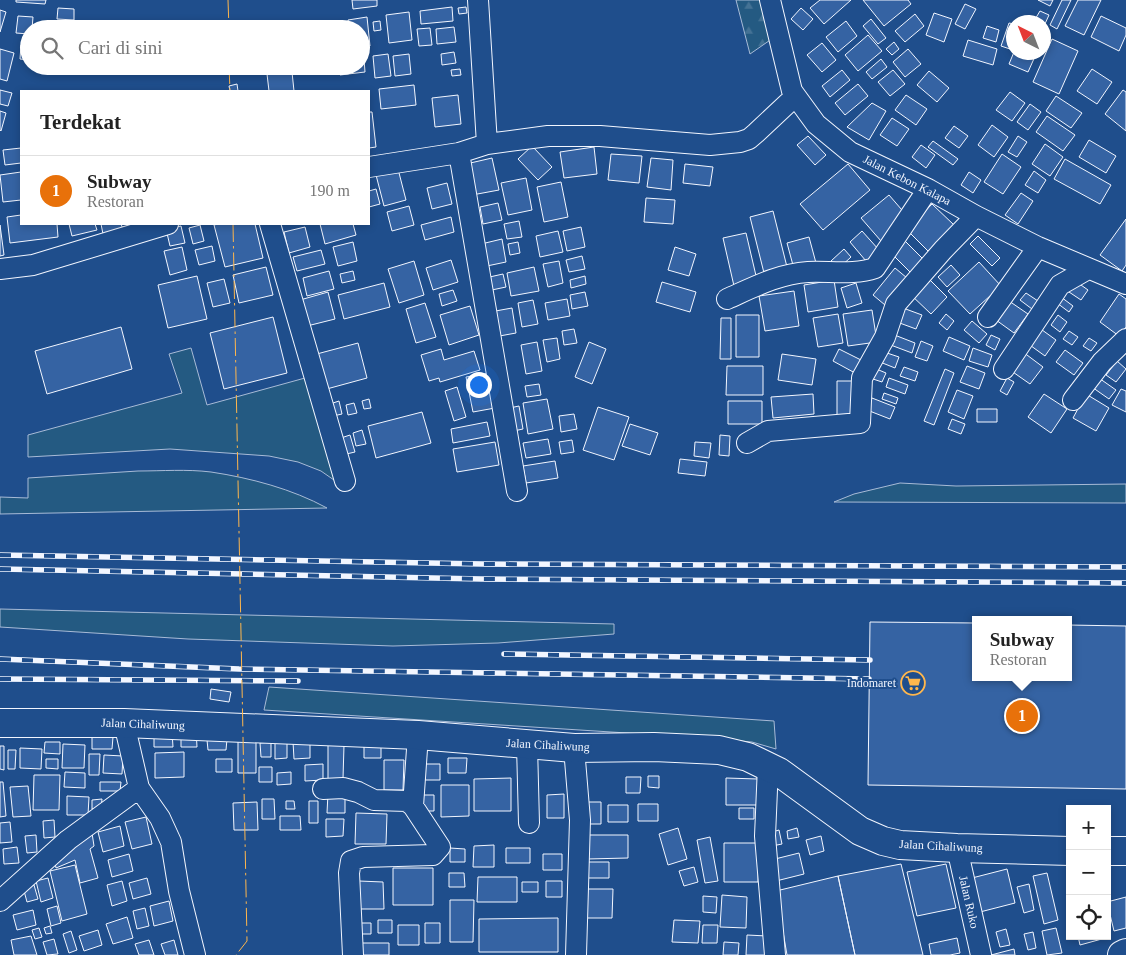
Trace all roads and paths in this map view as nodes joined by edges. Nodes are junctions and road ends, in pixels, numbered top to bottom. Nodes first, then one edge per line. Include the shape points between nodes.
1 (478, 0) edge
2 (770, 0) edge
3 (797, 98) junction
4 (487, 144) junction
5 (459, 153) junction
6 (370, 167) edge
7 (928, 189) junction
8 (976, 216) junction
9 (165, 225) edge
10 (270, 225) edge
11 (1038, 246) junction
12 (1088, 269) junction
13 (0, 270) edge
14 (1126, 284) edge
15 (727, 299) dead end
16 (988, 317) dead end
17 (1126, 339) edge
18 (1004, 369) dead end
19 (1073, 400) dead end
20 (747, 443) dead end
21 (346, 481) dead end
22 (516, 491) dead end
23 (0, 723) edge
24 (124, 723) junction
25 (418, 735) junction
26 (527, 745) junction
27 (574, 748) junction
28 (768, 766) junction
29 (139, 788) junction
30 (323, 789) dead end
31 (413, 806) junction
32 (529, 822) dead end
33 (957, 848) junction
34 (1066, 851) edge
35 (1111, 851) edge
36 (1126, 852) edge
37 (0, 901) edge
38 (1126, 953) edge
39 (195, 955) edge
40 (353, 955) edge
41 (576, 955) edge
42 (775, 955) edge
43 (981, 955) edge
44 (1122, 955) edge

1 - 4 street
2 - 3 street, Jalan Kebon Kalapa via 792,91
3 - 4 street via 749,139 740,142 710,145 618,137 548,136
3 - 7 street, Jalan Kebon Kalapa via 816,124 850,152
4 - 5 street
5 - 6 street
5 - 22 street
7 - 8 street, Jalan Kebon Kalapa
7 - 15 street via 875,268 807,272 775,278
8 - 11 street, Jalan Kebon Kalapa
8 - 20 street via 896,304 885,336 862,378 860,423 768,431
9 - 13 street via 33,265
10 - 21 street
11 - 12 street, Jalan Kebon Kalapa
11 - 16 street
12 - 14 street, Jalan Kebon Kalapa
12 - 18 street via 1060,285
17 - 19 street via 1102,362
23 - 24 main road, Jalan Cihaliwung
24 - 25 main road, Jalan Cihaliwung
24 - 29 street
25 - 26 main road, Jalan Cihaliwung
25 - 31 street
26 - 27 main road, Jalan Cihaliwung
26 - 32 street
27 - 28 main road, Jalan Cihaliwung via 719,750
27 - 41 street via 580,820
28 - 33 main road, Jalan Cihaliwung via 860,831 883,841
28 - 42 street via 765,836
29 - 37 street via 68,840
29 - 39 street via 160,818 171,842
30 - 31 street via 343,788 374,800 407,801
31 - 40 street via 439,850 433,855 363,857 351,861 348,873
33 - 34 main road, Jalan Cihaliwung
33 - 43 street, Jalan Ruko
35 - 36 main road
38 - 44 main road

